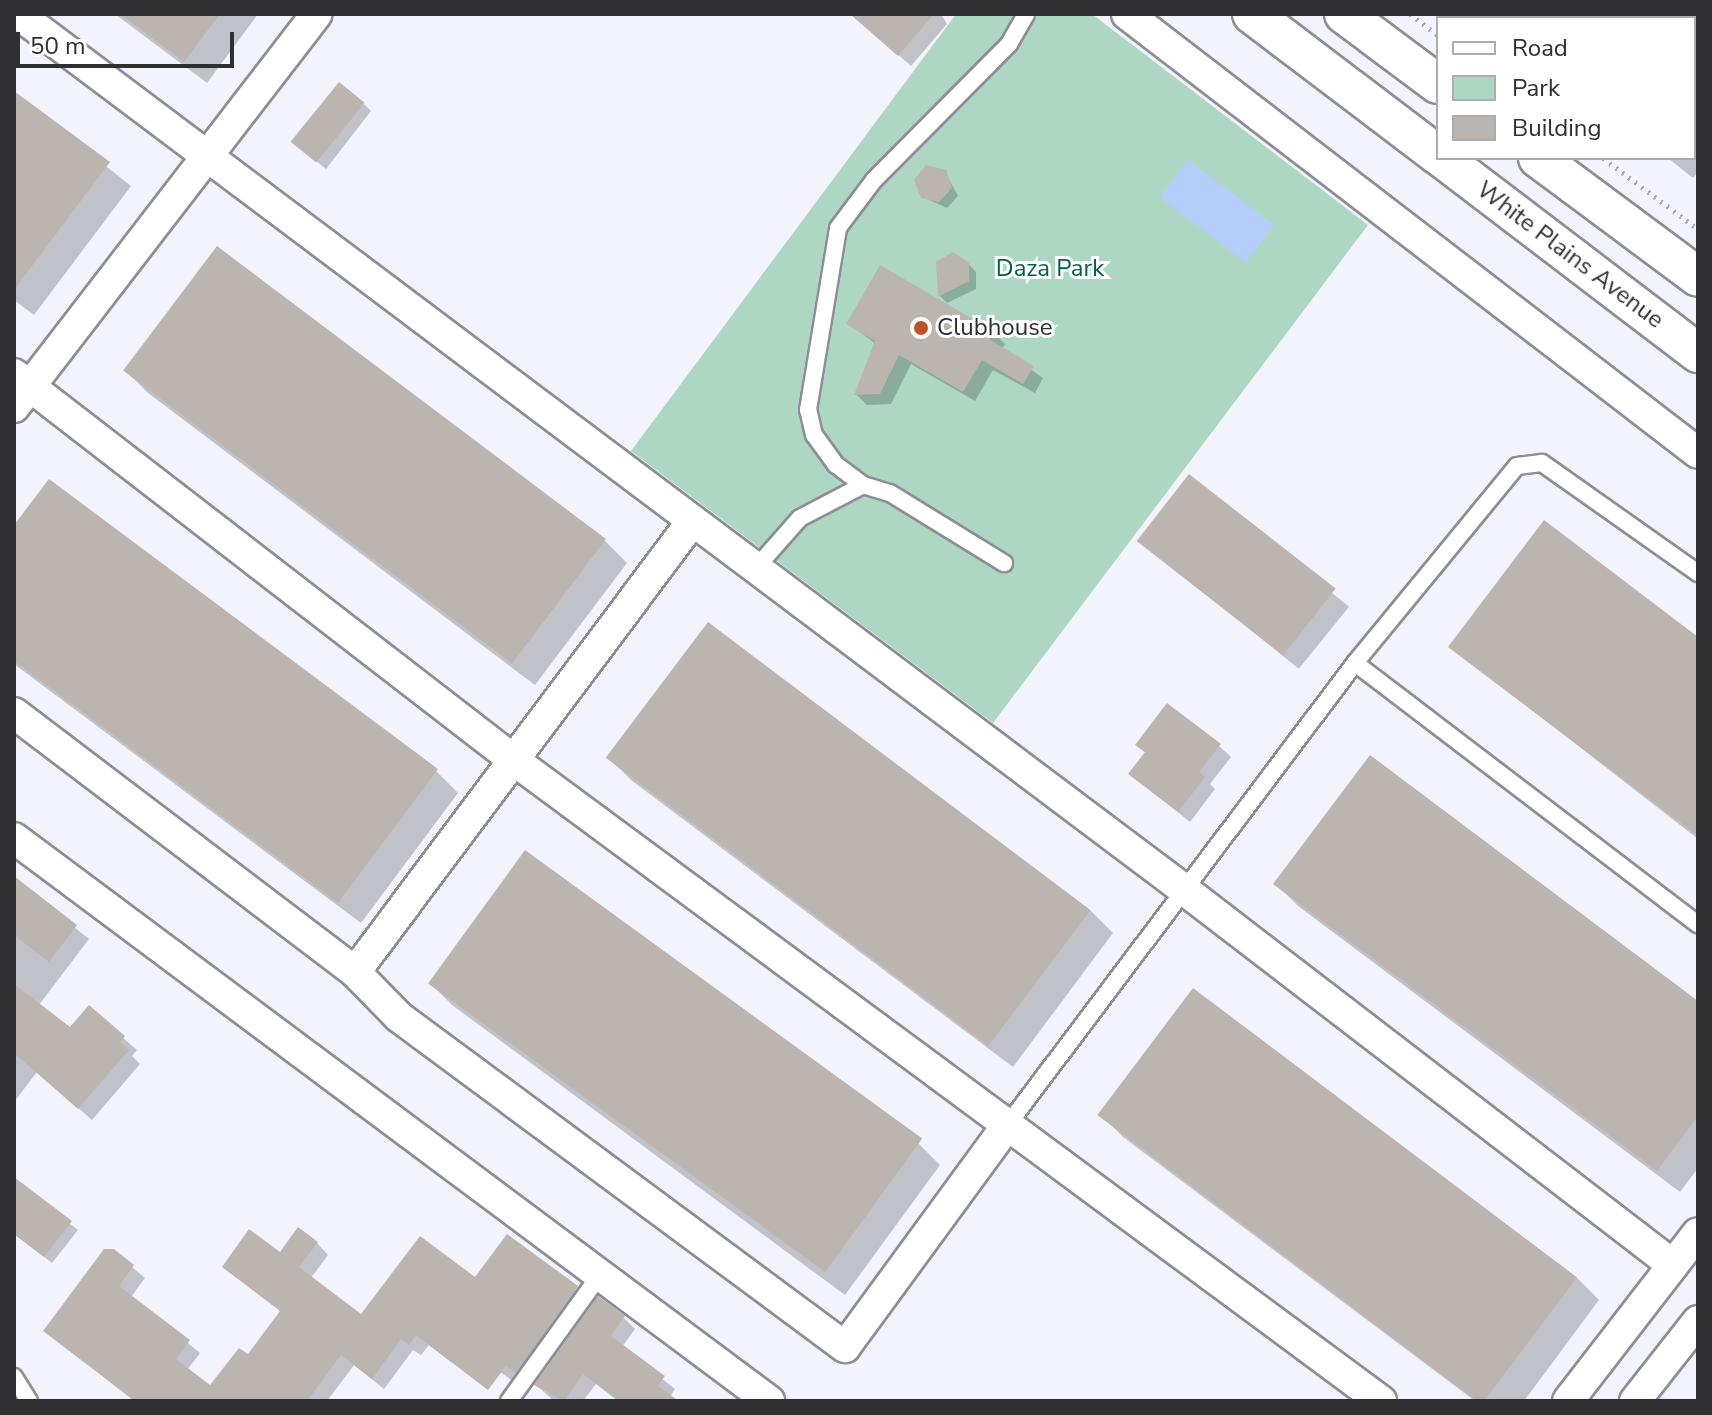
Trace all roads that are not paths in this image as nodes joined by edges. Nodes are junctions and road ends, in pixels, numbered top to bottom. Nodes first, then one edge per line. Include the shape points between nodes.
1 (18, 14) edge
2 (317, 14) edge
3 (1026, 14) edge
4 (1127, 14) edge
5 (1252, 14) edge
6 (1344, 14) edge
7 (1436, 83) edge
8 (1436, 154) edge
9 (208, 155) junction
10 (1444, 160) edge
11 (1541, 160) edge
12 (1698, 277) edge
13 (1698, 353) edge
14 (19, 389) edge
15 (1698, 453) edge
16 (863, 485) junction
17 (691, 523) junction
18 (1004, 563) dead end
19 (754, 570) junction
20 (1698, 573) edge
21 (1355, 663) junction
22 (14, 713) edge
23 (515, 761) junction
24 (14, 838) edge
25 (1182, 888) junction
26 (1698, 924) edge
27 (355, 972) junction
28 (1009, 1123) junction
29 (1698, 1233) edge
30 (1673, 1265) junction
31 (600, 1275) junction
32 (1698, 1321) edge
33 (14, 1377) edge
34 (29, 1401) edge
35 (509, 1401) edge
36 (769, 1401) edge
37 (1381, 1401) edge
38 (1568, 1401) edge
39 (1635, 1401) edge

1 - 9 street
2 - 9 street
3 - 16 lane via 1009,44 874,180 838,228 808,410 814,435 836,465
4 - 15 street
5 - 8 street, White Plains Avenue
6 - 7 street
9 - 14 street
9 - 17 street
10 - 13 street, White Plains Avenue
11 - 12 street
14 - 23 street
16 - 18 lane via 890,493
16 - 19 lane via 800,518
17 - 19 street
17 - 23 street
19 - 25 street
20 - 21 lane via 1542,463 1529,461 1517,466
21 - 25 lane
21 - 26 lane
22 - 27 street
23 - 27 street
23 - 28 street
24 - 31 street
25 - 28 lane
25 - 30 street
27 - 28 street via 399,1017 845,1347
28 - 37 street
29 - 30 street
30 - 38 street
31 - 35 lane
31 - 36 street
32 - 39 street
33 - 34 lane

